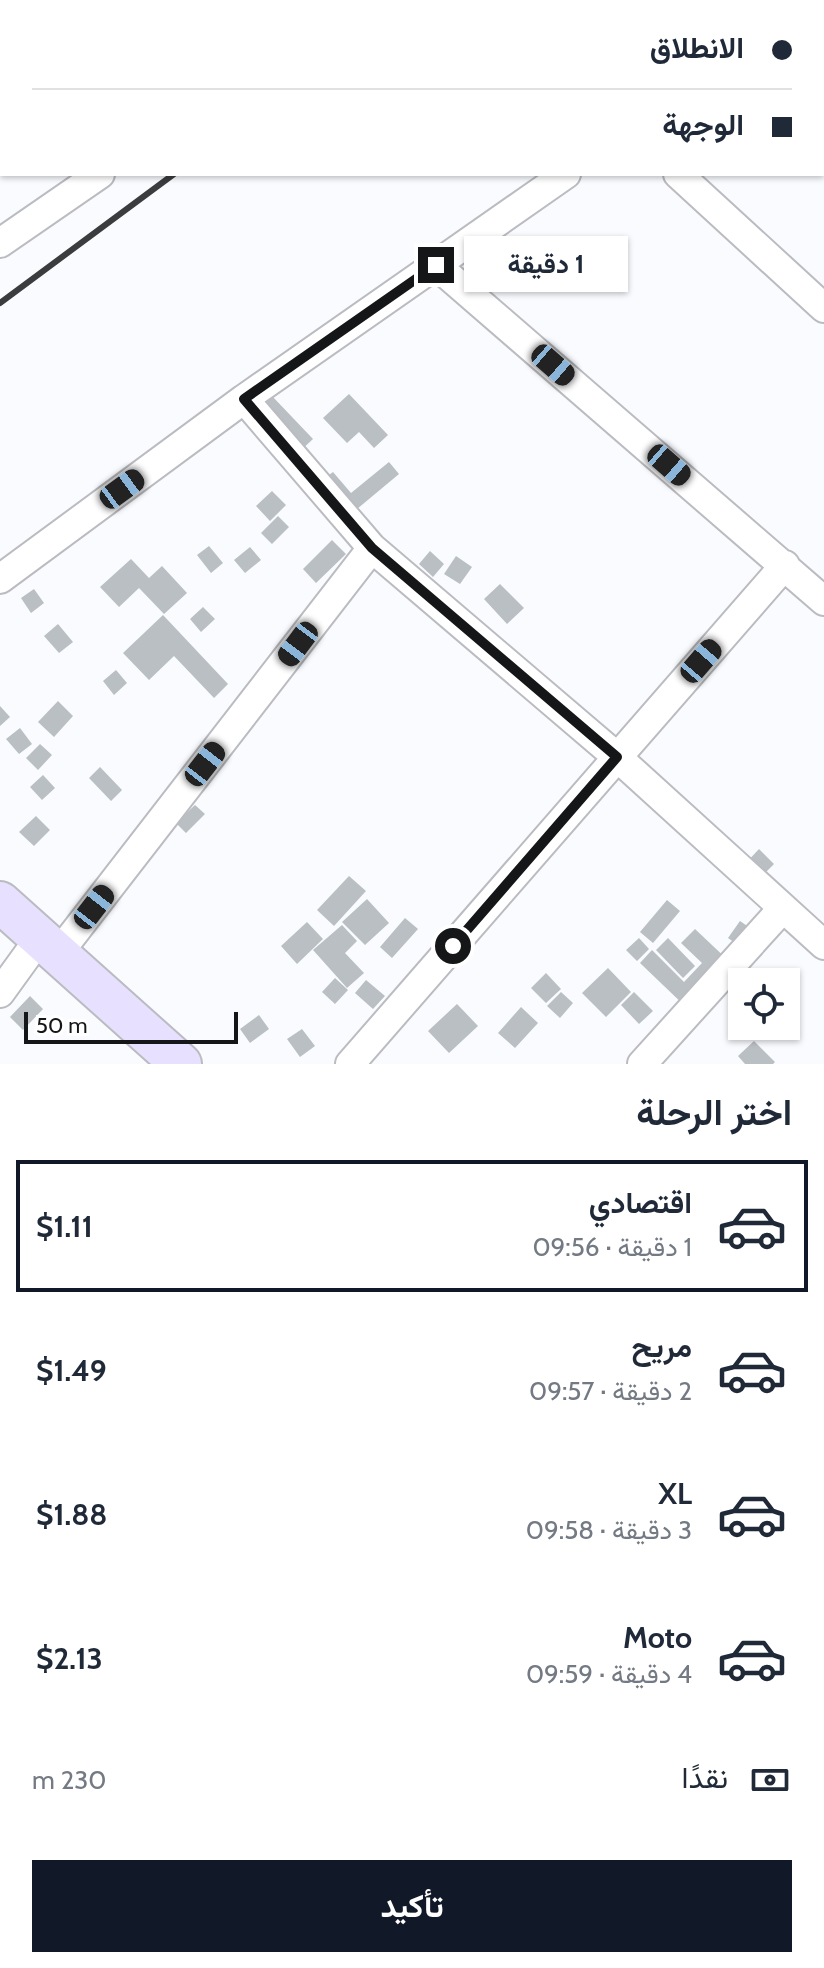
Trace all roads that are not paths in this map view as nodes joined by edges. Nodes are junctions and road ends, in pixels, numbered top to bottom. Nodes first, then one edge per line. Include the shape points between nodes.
1 (97, 176) edge
2 (563, 176) edge
3 (680, 176) edge
4 (0, 243) edge
5 (436, 265) junction
6 (824, 308) edge
7 (244, 399) junction
8 (372, 548) junction
9 (785, 565) junction
10 (0, 579) edge
11 (824, 601) edge
12 (617, 757) junction
13 (0, 902) edge
14 (783, 908) junction
15 (824, 945) edge
16 (48, 947) junction
17 (0, 993) edge
18 (181, 1064) edge
19 (350, 1064) edge
20 (642, 1064) edge

1 - 4 street
2 - 5 street
3 - 6 street
5 - 7 street
5 - 9 street
7 - 8 street
7 - 10 street
8 - 12 street
8 - 16 street
9 - 11 street
9 - 12 street
12 - 14 street
12 - 19 street
13 - 16 street
14 - 15 street
14 - 20 street
16 - 17 street
16 - 18 street

